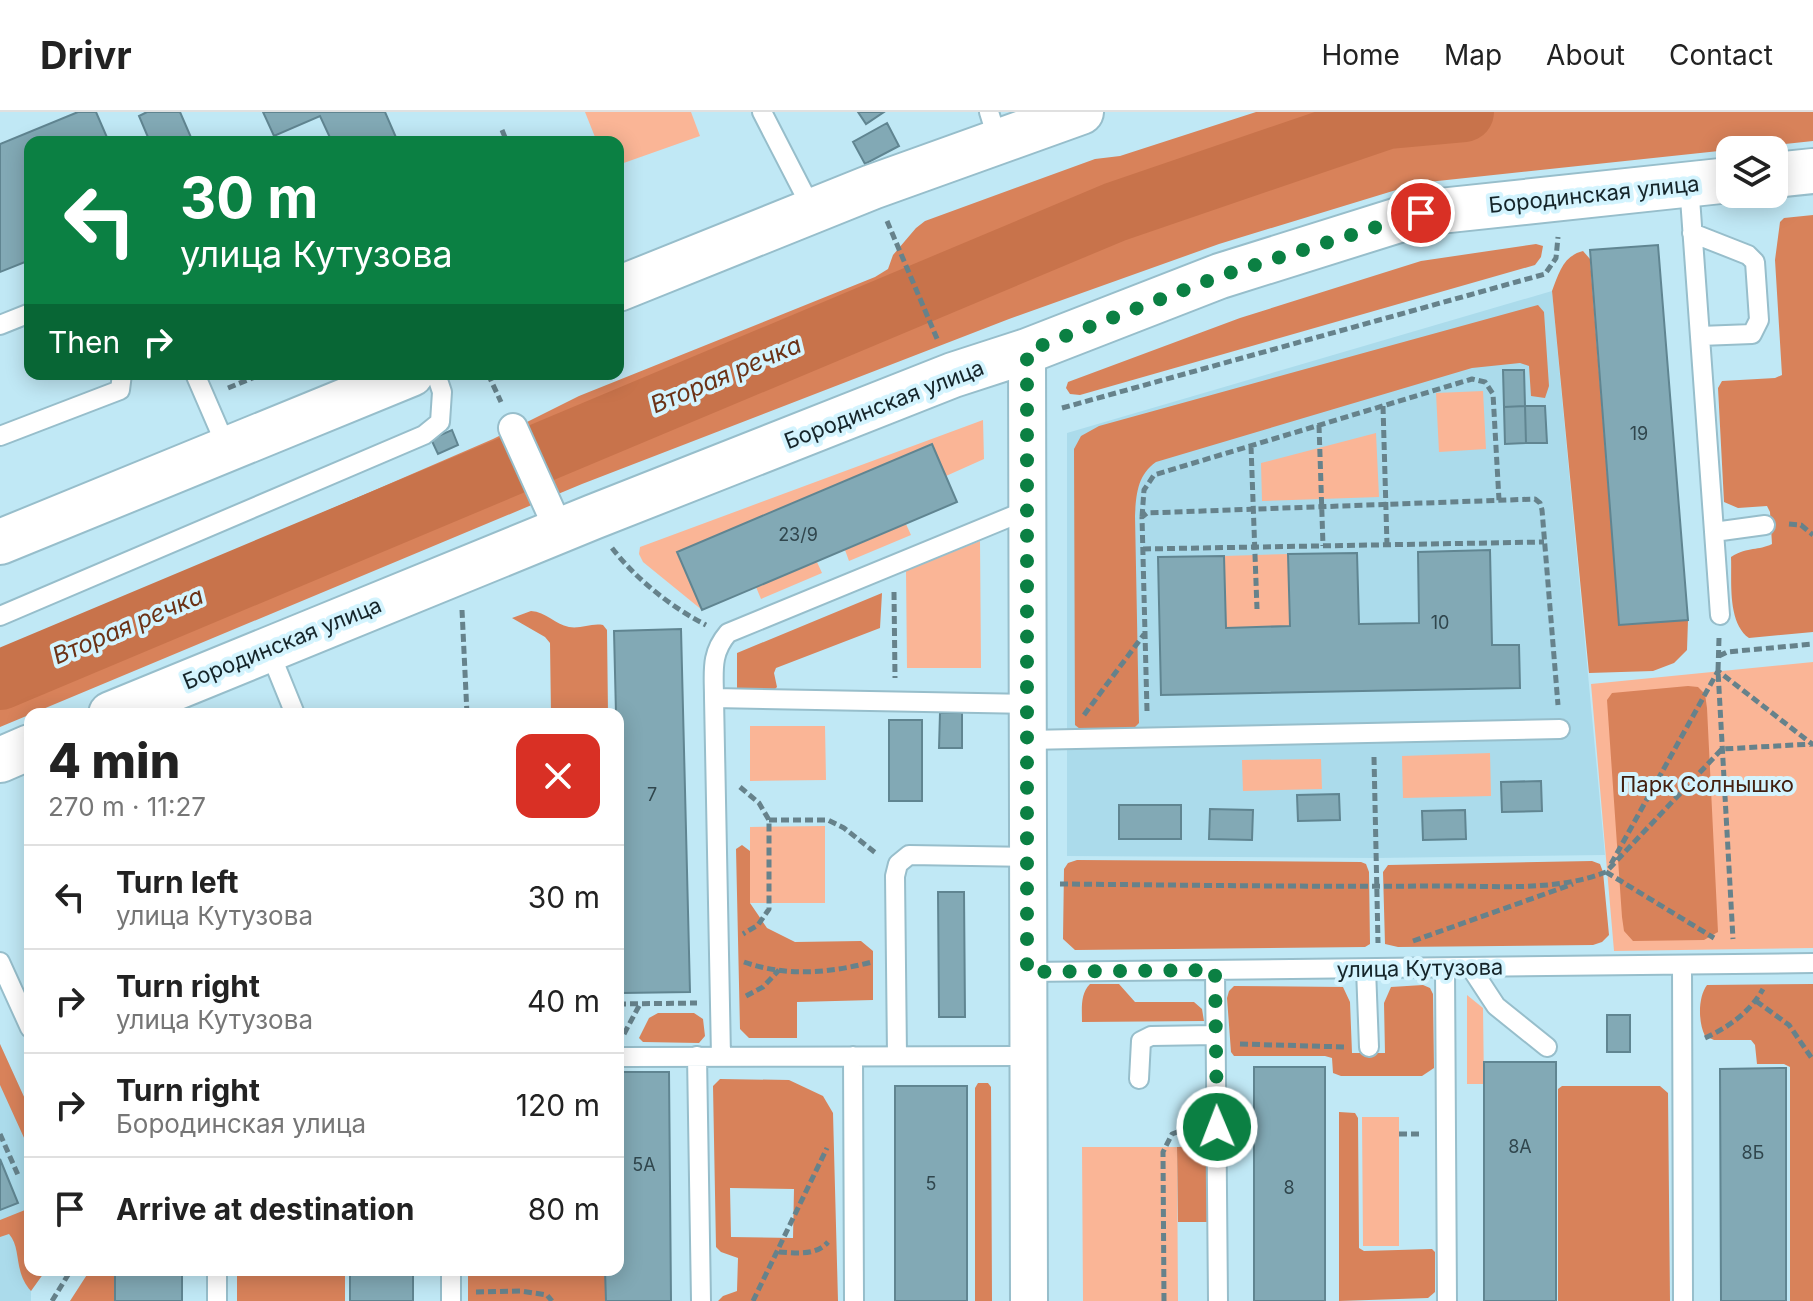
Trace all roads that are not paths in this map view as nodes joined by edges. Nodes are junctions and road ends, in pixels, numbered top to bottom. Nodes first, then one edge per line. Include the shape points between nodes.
1 (762, 112) edge
2 (1081, 112) edge
3 (993, 127) edge
4 (1813, 171) edge
5 (1788, 174) edge
6 (1709, 182) edge
7 (813, 211) junction
8 (1692, 233) junction
9 (624, 287) edge
10 (24, 315) edge
11 (0, 325) edge
12 (1700, 336) junction
13 (1027, 351) junction
14 (121, 380) edge
15 (198, 380) edge
16 (396, 380) edge
17 (438, 380) edge
18 (513, 428) dead end
19 (0, 436) edge
20 (227, 448) junction
21 (1027, 510) junction
22 (576, 524) junction
23 (1765, 525) dead end
24 (1714, 532) junction
25 (0, 542) edge
26 (1720, 615) dead end
27 (0, 616) edge
28 (268, 649) junction
29 (714, 698) junction
30 (1027, 704) junction
31 (125, 708) edge
32 (293, 708) edge
33 (1560, 729) road end
34 (1027, 740) junction
35 (24, 750) edge
36 (0, 760) edge
37 (1027, 872) junction
38 (0, 962) edge
39 (1374, 963) junction
40 (1813, 963) edge
41 (1682, 965) junction
42 (1445, 968) junction
43 (1471, 968) junction
44 (1215, 970) junction
45 (1027, 972) junction
46 (24, 1015) edge
47 (1215, 1039) junction
48 (1369, 1047) road end
49 (1547, 1047) dead end
50 (897, 1055) junction
51 (697, 1056) junction
52 (721, 1056) junction
53 (853, 1056) junction
54 (1028, 1056) junction
55 (624, 1057) edge
56 (1139, 1079) dead end
57 (217, 1276) edge
58 (451, 1276) edge
59 (451, 1297) edge
60 (217, 1301) edge
61 (701, 1301) edge
62 (854, 1301) edge
63 (1029, 1301) edge
64 (1218, 1301) edge
65 (1447, 1301) edge
66 (1683, 1301) edge

1 - 7 lane
2 - 3 main road
3 - 7 main road
4 - 5 main road
6 - 8 lane
6 - 13 main road, Бородинская улица via 1421,213 1220,276
7 - 9 main road
8 - 12 lane
8 - 12 lane via 1755,262 1759,320 1752,334
10 - 11 lane
12 - 24 lane
13 - 21 street
13 - 22 main road, Бородинская улица via 953,375
14 - 19 lane via 120,390
15 - 20 lane
16 - 20 main road
17 - 27 lane via 440,422 424,435
18 - 22 street
20 - 25 main road
21 - 29 lane via 728,633 716,646
21 - 30 street
22 - 28 main road, Бородинская улица
23 - 24 lane
24 - 26 lane
28 - 31 main road, Бородинская улица
28 - 32 lane
29 - 30 lane
29 - 52 lane
30 - 34 street
33 - 34 lane
34 - 37 street
35 - 36 main road
37 - 45 street
37 - 50 lane via 909,855 898,864
38 - 46 lane
39 - 42 lane, улица Кутузова
39 - 44 lane, улица Кутузова
39 - 48 lane
40 - 41 lane, улица Кутузова via 1734,957
41 - 43 lane, улица Кутузова
41 - 66 lane
42 - 43 lane, улица Кутузова
42 - 65 lane
43 - 49 lane via 1496,1006
44 - 45 lane, улица Кутузова
44 - 47 lane
45 - 54 street
47 - 56 lane via 1151,1036 1141,1041
47 - 64 lane
50 - 53 lane
50 - 54 lane
51 - 52 lane
51 - 55 lane
51 - 61 lane
52 - 53 lane
53 - 62 lane
54 - 63 street
57 - 60 lane
58 - 59 lane

